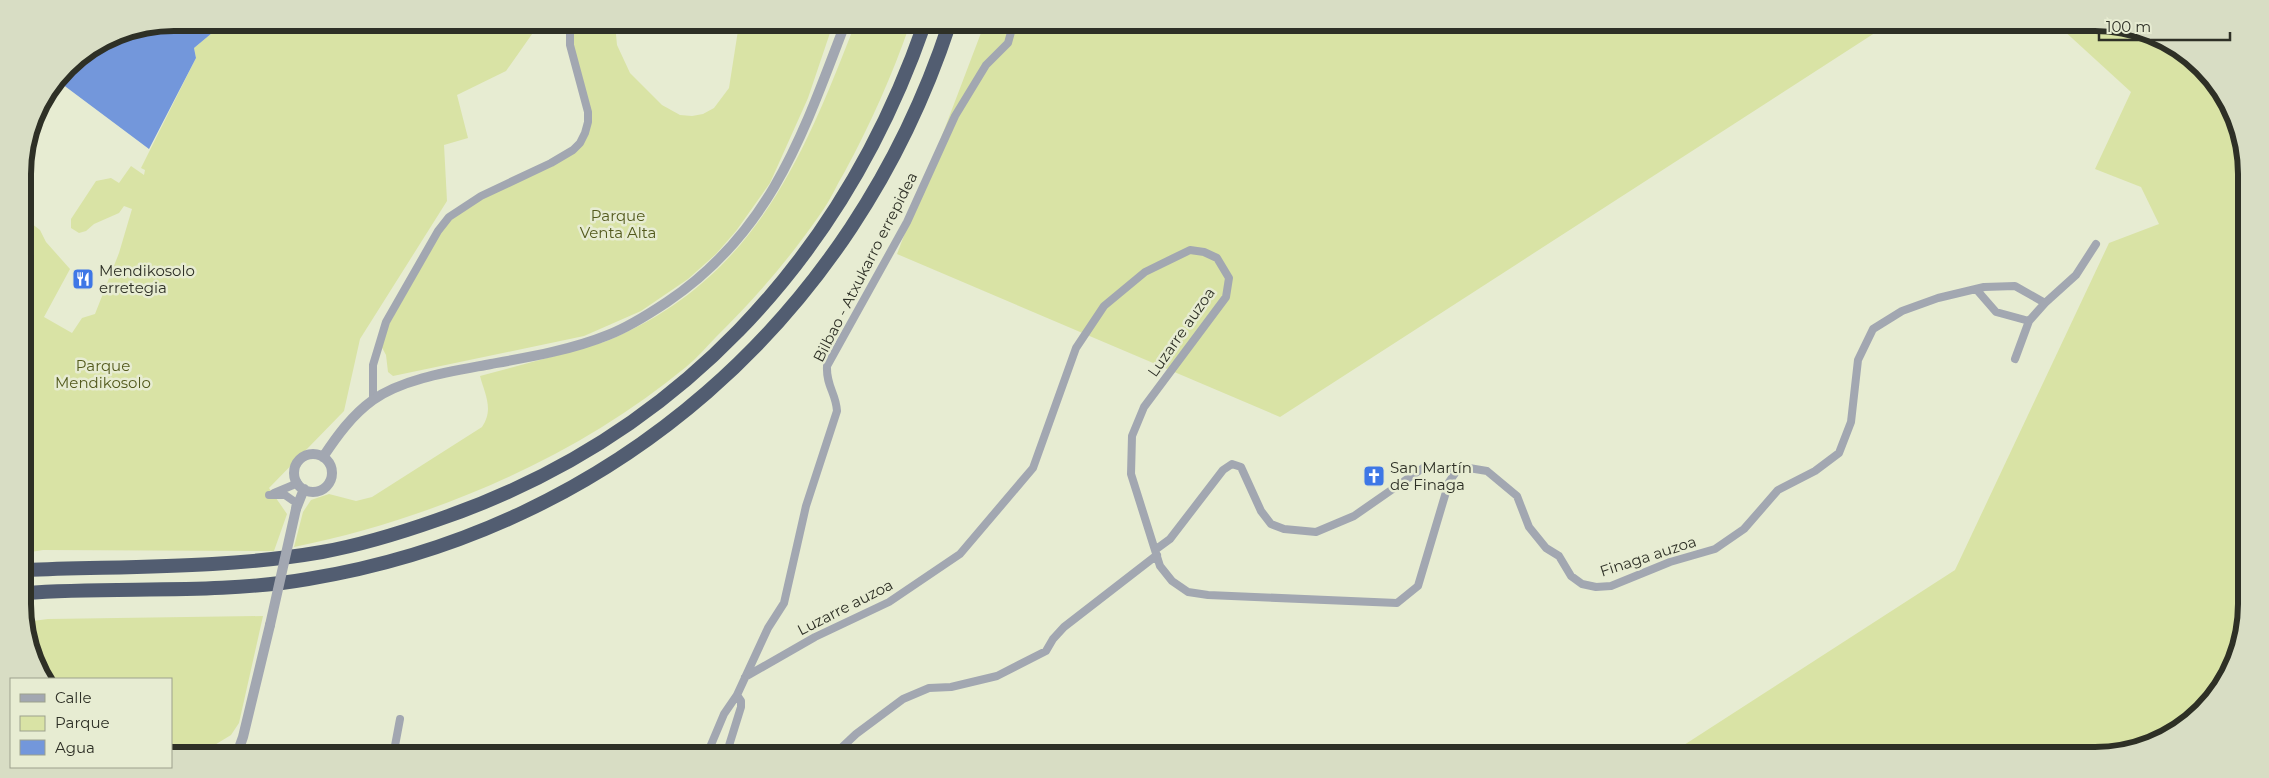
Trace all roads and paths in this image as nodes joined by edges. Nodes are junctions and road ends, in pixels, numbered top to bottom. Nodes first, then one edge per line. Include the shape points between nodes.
1 (570, 32) edge
2 (842, 32) edge
3 (921, 32) edge
4 (947, 32) edge
5 (1011, 32) edge
6 (2096, 244) dead end
7 (1976, 289) junction
8 (2045, 303) junction
9 (2029, 321) junction
10 (2015, 359) dead end
11 (373, 400) junction
12 (323, 457) junction
13 (1458, 469) junction
14 (301, 486) junction
15 (296, 509) junction
16 (1156, 552) junction
17 (31, 570) edge
18 (31, 593) edge
19 (745, 677) junction
20 (737, 695) junction
21 (400, 719) dead end
22 (239, 747) edge
23 (395, 747) edge
24 (710, 747) edge
25 (729, 747) edge
26 (843, 747) edge

1 - 11 street via 570,45 588,112 580,143 566,154 481,196 449,217 416,266 386,322 373,365
2 - 11 street via 811,115 778,184 745,231 715,264 686,289 609,335 565,349 436,375 411,382
3 - 17 highway via 902,83 870,150 834,212 796,265 718,352 652,407 597,446 540,478 470,510 408,531 324,551 227,564
4 - 18 highway via 924,93 891,161 854,224 815,280 735,369 663,428 594,475 484,530 416,555 340,573 238,587
5 - 19 street, Bilbao - Atxukarro errepidea via 1008,43 986,65 955,116 907,222 827,366 826,379 837,411 806,506 784,603
6 - 8 street via 2076,275
7 - 8 street via 2015,286
7 - 9 street via 1996,312
7 - 13 street, Finaga auzoa via 1902,311 1873,329 1858,360 1851,422 1839,453 1815,471 1778,490 1744,529 1715,548 1611,586 1582,584 1571,576 1559,556 1546,548 1529,527 1518,496 1487,471
8 - 9 street
9 - 10 street
11 - 12 street via 348,423
12 - 14 street via 315,454 302,458 295,470
12 - 14 street via 332,471 330,481 321,490 310,491
13 - 16 street, Finaga auzoa via 1423,468 1354,516 1316,532 1284,529 1271,524 1261,511 1241,467 1232,464 1223,470 1170,539
13 - 16 street, Luzarre auzoa via 1449,482 1418,586 1397,603 1188,592 1172,581 1160,566
14 - 15 street
14 - 15 street via 267,496 289,497 295,502
15 - 22 street, bridge
16 - 19 street, Luzarre auzoa via 1131,474 1132,436 1144,407 1226,297 1228,278 1217,258 1190,250 1145,272 1104,306 1076,348 1033,468 960,554 889,602 815,637
16 - 26 street via 1064,627 1046,650 997,676 950,687 929,688 903,698
19 - 20 street, Bilbao - Atxukarro errepidea
20 - 24 street, Bilbao - Atxukarro errepidea via 724,714
20 - 25 street via 741,707
21 - 23 street

